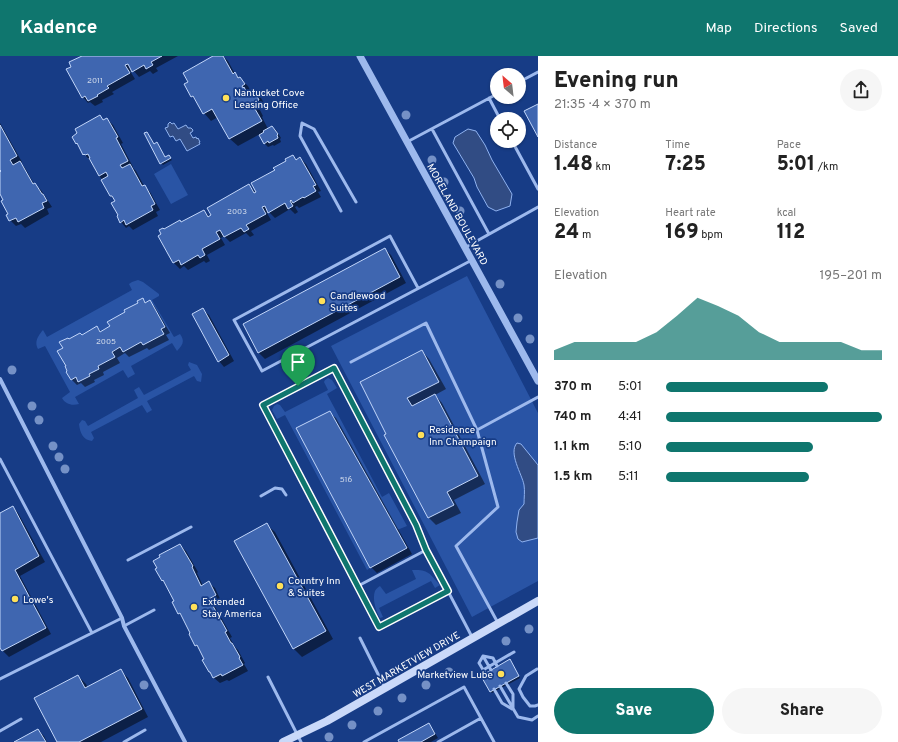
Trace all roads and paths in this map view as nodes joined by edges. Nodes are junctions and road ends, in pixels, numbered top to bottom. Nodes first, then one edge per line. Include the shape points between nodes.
1 (360, 56) edge
2 (538, 72) edge
3 (526, 78) edge
4 (489, 98) joint
5 (496, 112) edge
6 (432, 129) junction
7 (408, 142) junction
8 (516, 148) edge
9 (538, 189) edge
10 (356, 202) dead end
11 (538, 207) edge
12 (341, 211) dead end
13 (489, 234) junction
14 (465, 247) junction
15 (472, 260) junction
16 (418, 288) junction
17 (351, 362) dead end
18 (0, 380) edge
19 (538, 381) edge
20 (538, 397) edge
21 (477, 430) junction
22 (0, 459) edge
23 (286, 495) dead end
24 (261, 496) dead end
25 (190, 527) dead end
26 (426, 550) junction
27 (128, 560) dead end
28 (358, 586) junction
29 (448, 591) junction
30 (538, 601) edge
31 (154, 610) dead end
32 (122, 618) junction
33 (499, 624) junction
34 (124, 626) junction
35 (92, 633) junction
36 (360, 638) dead end
37 (473, 638) junction
38 (514, 652) dead end
39 (483, 656) junction
40 (496, 665) junction
41 (490, 668) junction
42 (537, 669) dead end
43 (268, 677) dead end
44 (0, 679) edge
45 (506, 683) dead end
46 (500, 686) dead end
47 (385, 688) junction
48 (494, 690) dead end
49 (538, 706) edge
50 (514, 710) junction
51 (538, 716) edge
52 (21, 718) dead end
53 (481, 718) junction
54 (145, 730) dead end
55 (0, 731) edge
56 (300, 739) edge
57 (124, 742) edge
58 (185, 742) edge
59 (283, 742) edge
60 (364, 742) edge
61 (438, 742) edge
62 (494, 742) edge

1 - 7 street, MORELAND BOULEVARD
2 - 3 lane
4 - 5 lane
4 - 6 lane
6 - 7 lane
6 - 13 lane
7 - 14 street, MORELAND BOULEVARD
8 - 9 lane
10 - 12 lane via 314,129 302,122 300,136
11 - 13 lane
13 - 14 lane
14 - 15 street, MORELAND BOULEVARD
15 - 16 lane
15 - 19 street, MORELAND BOULEVARD
16 - 16 lane via 262,371 234,320 390,236
17 - 21 lane via 426,323
18 - 32 street
20 - 21 lane
21 - 33 lane via 498,506 456,546
22 - 35 lane
23 - 24 lane via 282,490 275,488
25 - 27 lane
26 - 28 lane
26 - 28 lane via 416,525 334,368 263,405
26 - 29 lane
28 - 29 lane via 379,627
29 - 37 lane
30 - 33 main road, WEST MARKETVIEW DRIVE
31 - 34 lane
32 - 34 street
32 - 35 lane
33 - 37 main road, WEST MARKETVIEW DRIVE
34 - 58 street
35 - 44 lane
36 - 47 lane
37 - 47 main road, WEST MARKETVIEW DRIVE
38 - 40 lane
39 - 40 lane via 493,658
39 - 41 lane
39 - 41 lane via 480,663 484,671
40 - 41 lane
42 - 49 lane via 526,676 519,688 530,706
43 - 56 lane
45 - 50 lane via 513,694
46 - 50 lane
47 - 56 main road, WEST MARKETVIEW DRIVE
48 - 50 lane via 502,703
50 - 51 lane via 518,717 532,720
52 - 55 lane
53 - 60 lane via 464,686
53 - 61 lane
53 - 62 lane
54 - 57 lane
56 - 59 main road, WEST MARKETVIEW DRIVE

